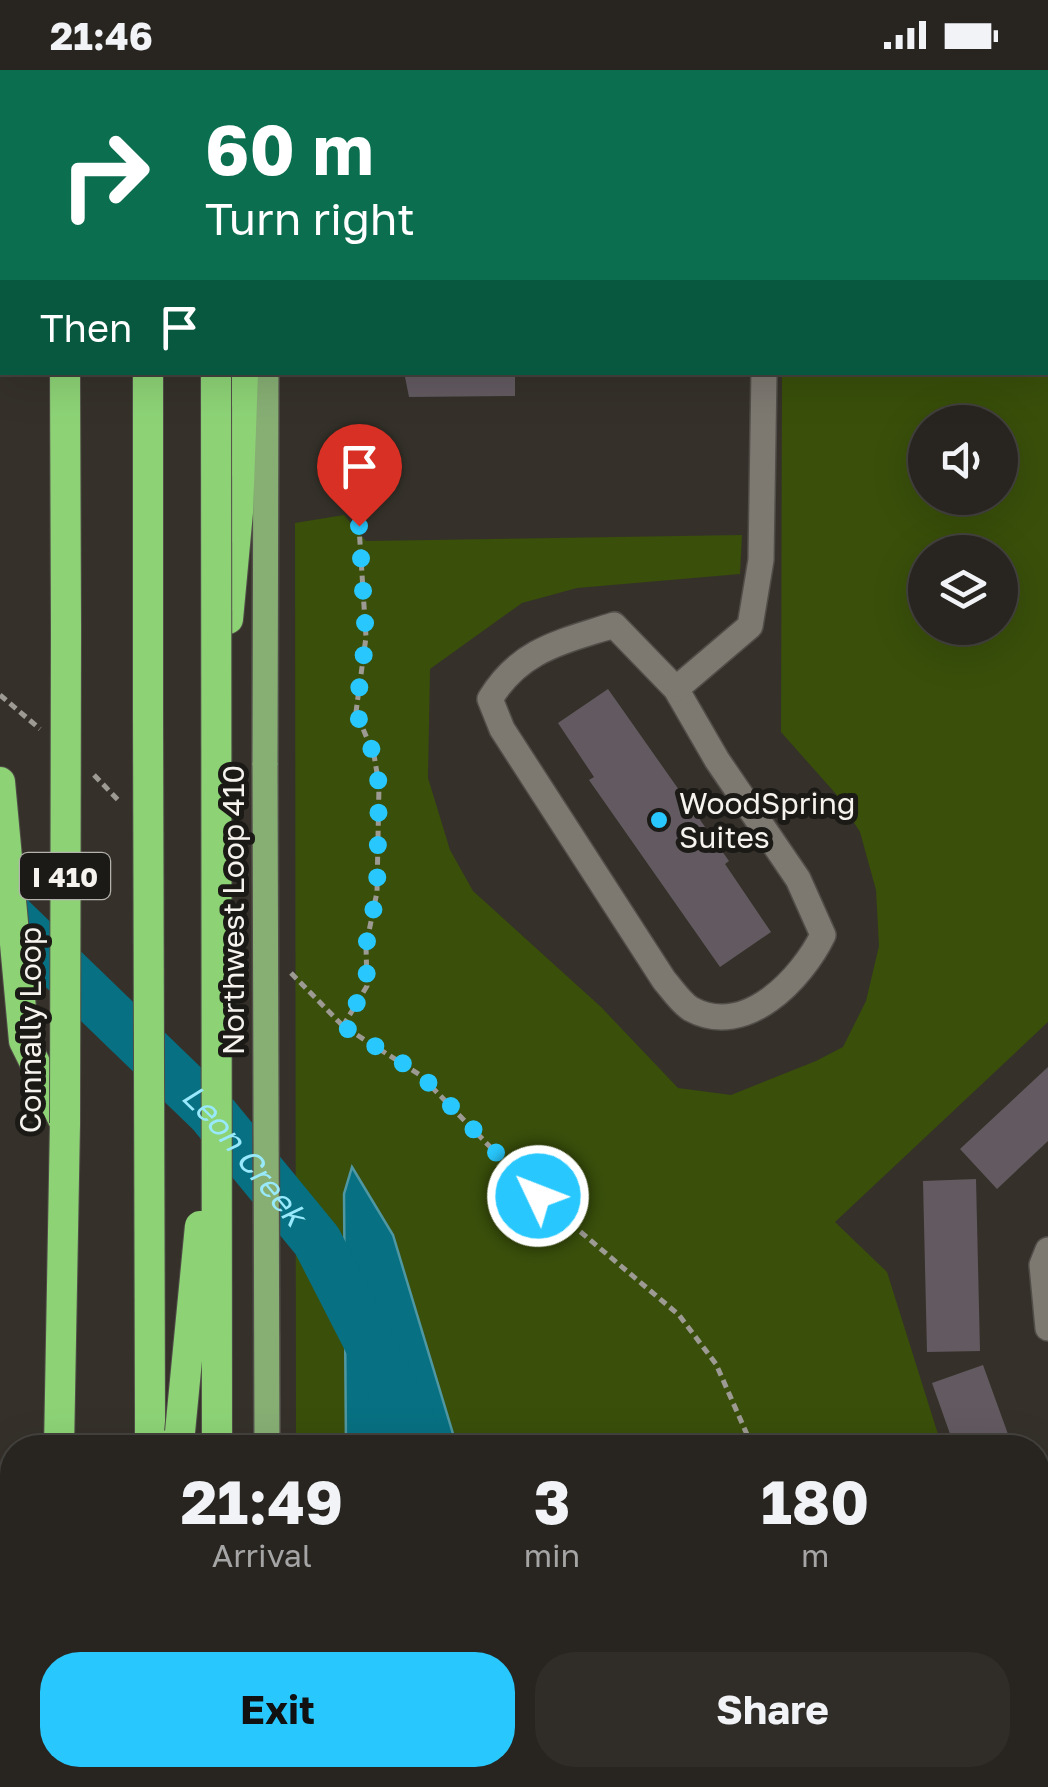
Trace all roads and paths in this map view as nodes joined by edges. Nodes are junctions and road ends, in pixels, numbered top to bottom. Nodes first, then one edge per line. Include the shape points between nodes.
1 (65, 375) edge
2 (148, 375) edge
3 (216, 375) edge
4 (242, 375) edge
5 (266, 375) edge
6 (764, 375) edge
7 (359, 526) dead end
8 (676, 689) junction
9 (0, 695) edge
10 (42, 731) dead end
11 (84, 766) dead end
12 (0, 782) edge
13 (122, 804) dead end
14 (287, 970) dead end
15 (343, 1026) junction
16 (65, 1123) junction
17 (1048, 1250) edge
18 (1048, 1328) edge
19 (150, 1433) edge
20 (59, 1435) edge
21 (177, 1435) edge
22 (218, 1435) edge
23 (267, 1435) edge
24 (747, 1435) edge

1 - 16 highway, Connally Loop / I 410, bridge
2 - 19 highway, I 410, bridge
3 - 22 highway, bridge
4 - 21 highway, bridge via 219,777 212,1093
5 - 23 main road, Northwest Loop 410, bridge
6 - 8 lane via 761,560 750,626
7 - 15 path via 366,638 356,712 379,785 377,892 366,946 367,986
8 - 8 lane via 798,879 823,935 807,968 787,986 754,1008 722,1016 690,1009 664,980 502,729 490,699 506,672 538,650 614,625
9 - 10 path
11 - 13 path
12 - 16 highway via 24,1041
14 - 15 path
15 - 24 path via 420,1074 538,1196 679,1315 716,1364
16 - 20 highway, Connally Loop / I 410
17 - 18 lane via 1042,1265

